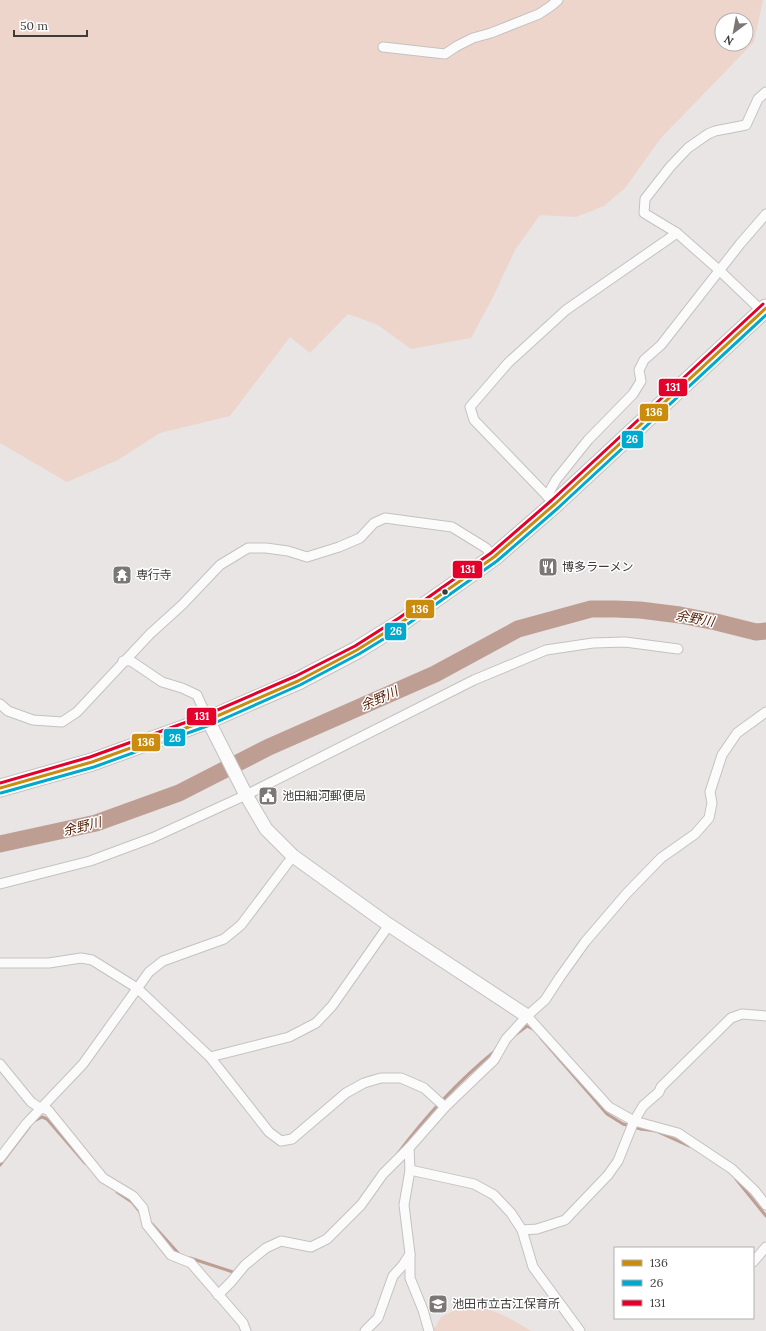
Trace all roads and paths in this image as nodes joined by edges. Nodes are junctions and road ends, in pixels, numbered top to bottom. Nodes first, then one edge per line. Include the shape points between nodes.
1 (558, 0) edge
2 (383, 47) dead end
3 (766, 92) edge
4 (766, 214) edge
5 (677, 233) junction
6 (720, 271) junction
7 (765, 311) edge
8 (551, 500) junction
9 (494, 557) junction
10 (678, 649) dead end
11 (123, 661) junction
12 (0, 704) edge
13 (766, 712) edge
14 (211, 727) junction
15 (0, 788) edge
16 (244, 792) junction
17 (294, 856) junction
18 (0, 884) edge
19 (389, 925) junction
20 (0, 964) edge
21 (137, 988) junction
22 (527, 1016) junction
23 (766, 1016) edge
24 (210, 1057) junction
25 (0, 1064) edge
26 (444, 1107) junction
27 (40, 1108) junction
28 (634, 1121) junction
29 (409, 1148) junction
30 (0, 1158) edge
31 (410, 1170) junction
32 (766, 1205) edge
33 (522, 1230) junction
34 (766, 1247) edge
35 (410, 1254) junction
36 (754, 1261) edge
37 (218, 1295) junction
38 (246, 1331) edge
39 (365, 1331) edge
40 (429, 1331) edge
41 (580, 1331) edge

1 - 2 street via 539,14 473,38 445,54
3 - 5 street via 758,99 746,125 715,131 688,148 645,199 644,213
4 - 6 street
5 - 6 street
5 - 8 street via 566,310 508,363 470,407 474,420
6 - 7 street
6 - 8 street via 661,345 644,360 639,370 641,381 633,394 588,440 556,480
7 - 8 highway
8 - 9 highway
9 - 11 street via 486,548 452,527 385,518 374,523 360,538 307,557 288,551 248,548 220,565
9 - 14 highway via 402,622 357,650
10 - 16 street via 626,642 593,643 546,650 474,680
11 - 12 street via 77,712 62,722 33,720 8,711
11 - 14 street via 131,661 162,682 197,695
13 - 22 street via 737,733 722,755 710,792 712,803 709,818 695,834 660,858 627,893 585,942 546,1000
14 - 15 highway
14 - 16 street
16 - 17 street via 266,829
16 - 18 street via 152,838 96,858
17 - 19 street
17 - 21 street via 241,925 224,939 163,961 149,972
19 - 22 street
19 - 24 street via 332,1006 316,1023 289,1037
20 - 21 street via 49,963 81,958 92,960
21 - 24 street
21 - 27 street via 83,1064
22 - 26 street via 506,1039 494,1060
22 - 28 street via 609,1107
23 - 28 street via 742,1014 731,1018 643,1106
24 - 26 street via 269,1132 281,1140 292,1139 346,1093 364,1083 381,1078 401,1078 424,1088
25 - 27 street via 31,1102
26 - 29 street
27 - 30 street
27 - 37 street via 48,1110 103,1178 133,1196 143,1208 147,1226 171,1255 191,1263
28 - 32 street via 678,1133 732,1169
28 - 33 street via 618,1161 565,1220
29 - 31 street
29 - 37 street via 383,1174 361,1205 327,1240 311,1247 281,1241 266,1248 245,1265
31 - 33 street via 474,1184 494,1195 511,1213
31 - 35 street via 404,1205
33 - 41 street via 533,1267
34 - 36 street
35 - 39 street via 393,1276 378,1318
35 - 40 street via 410,1278
37 - 38 street via 243,1323

